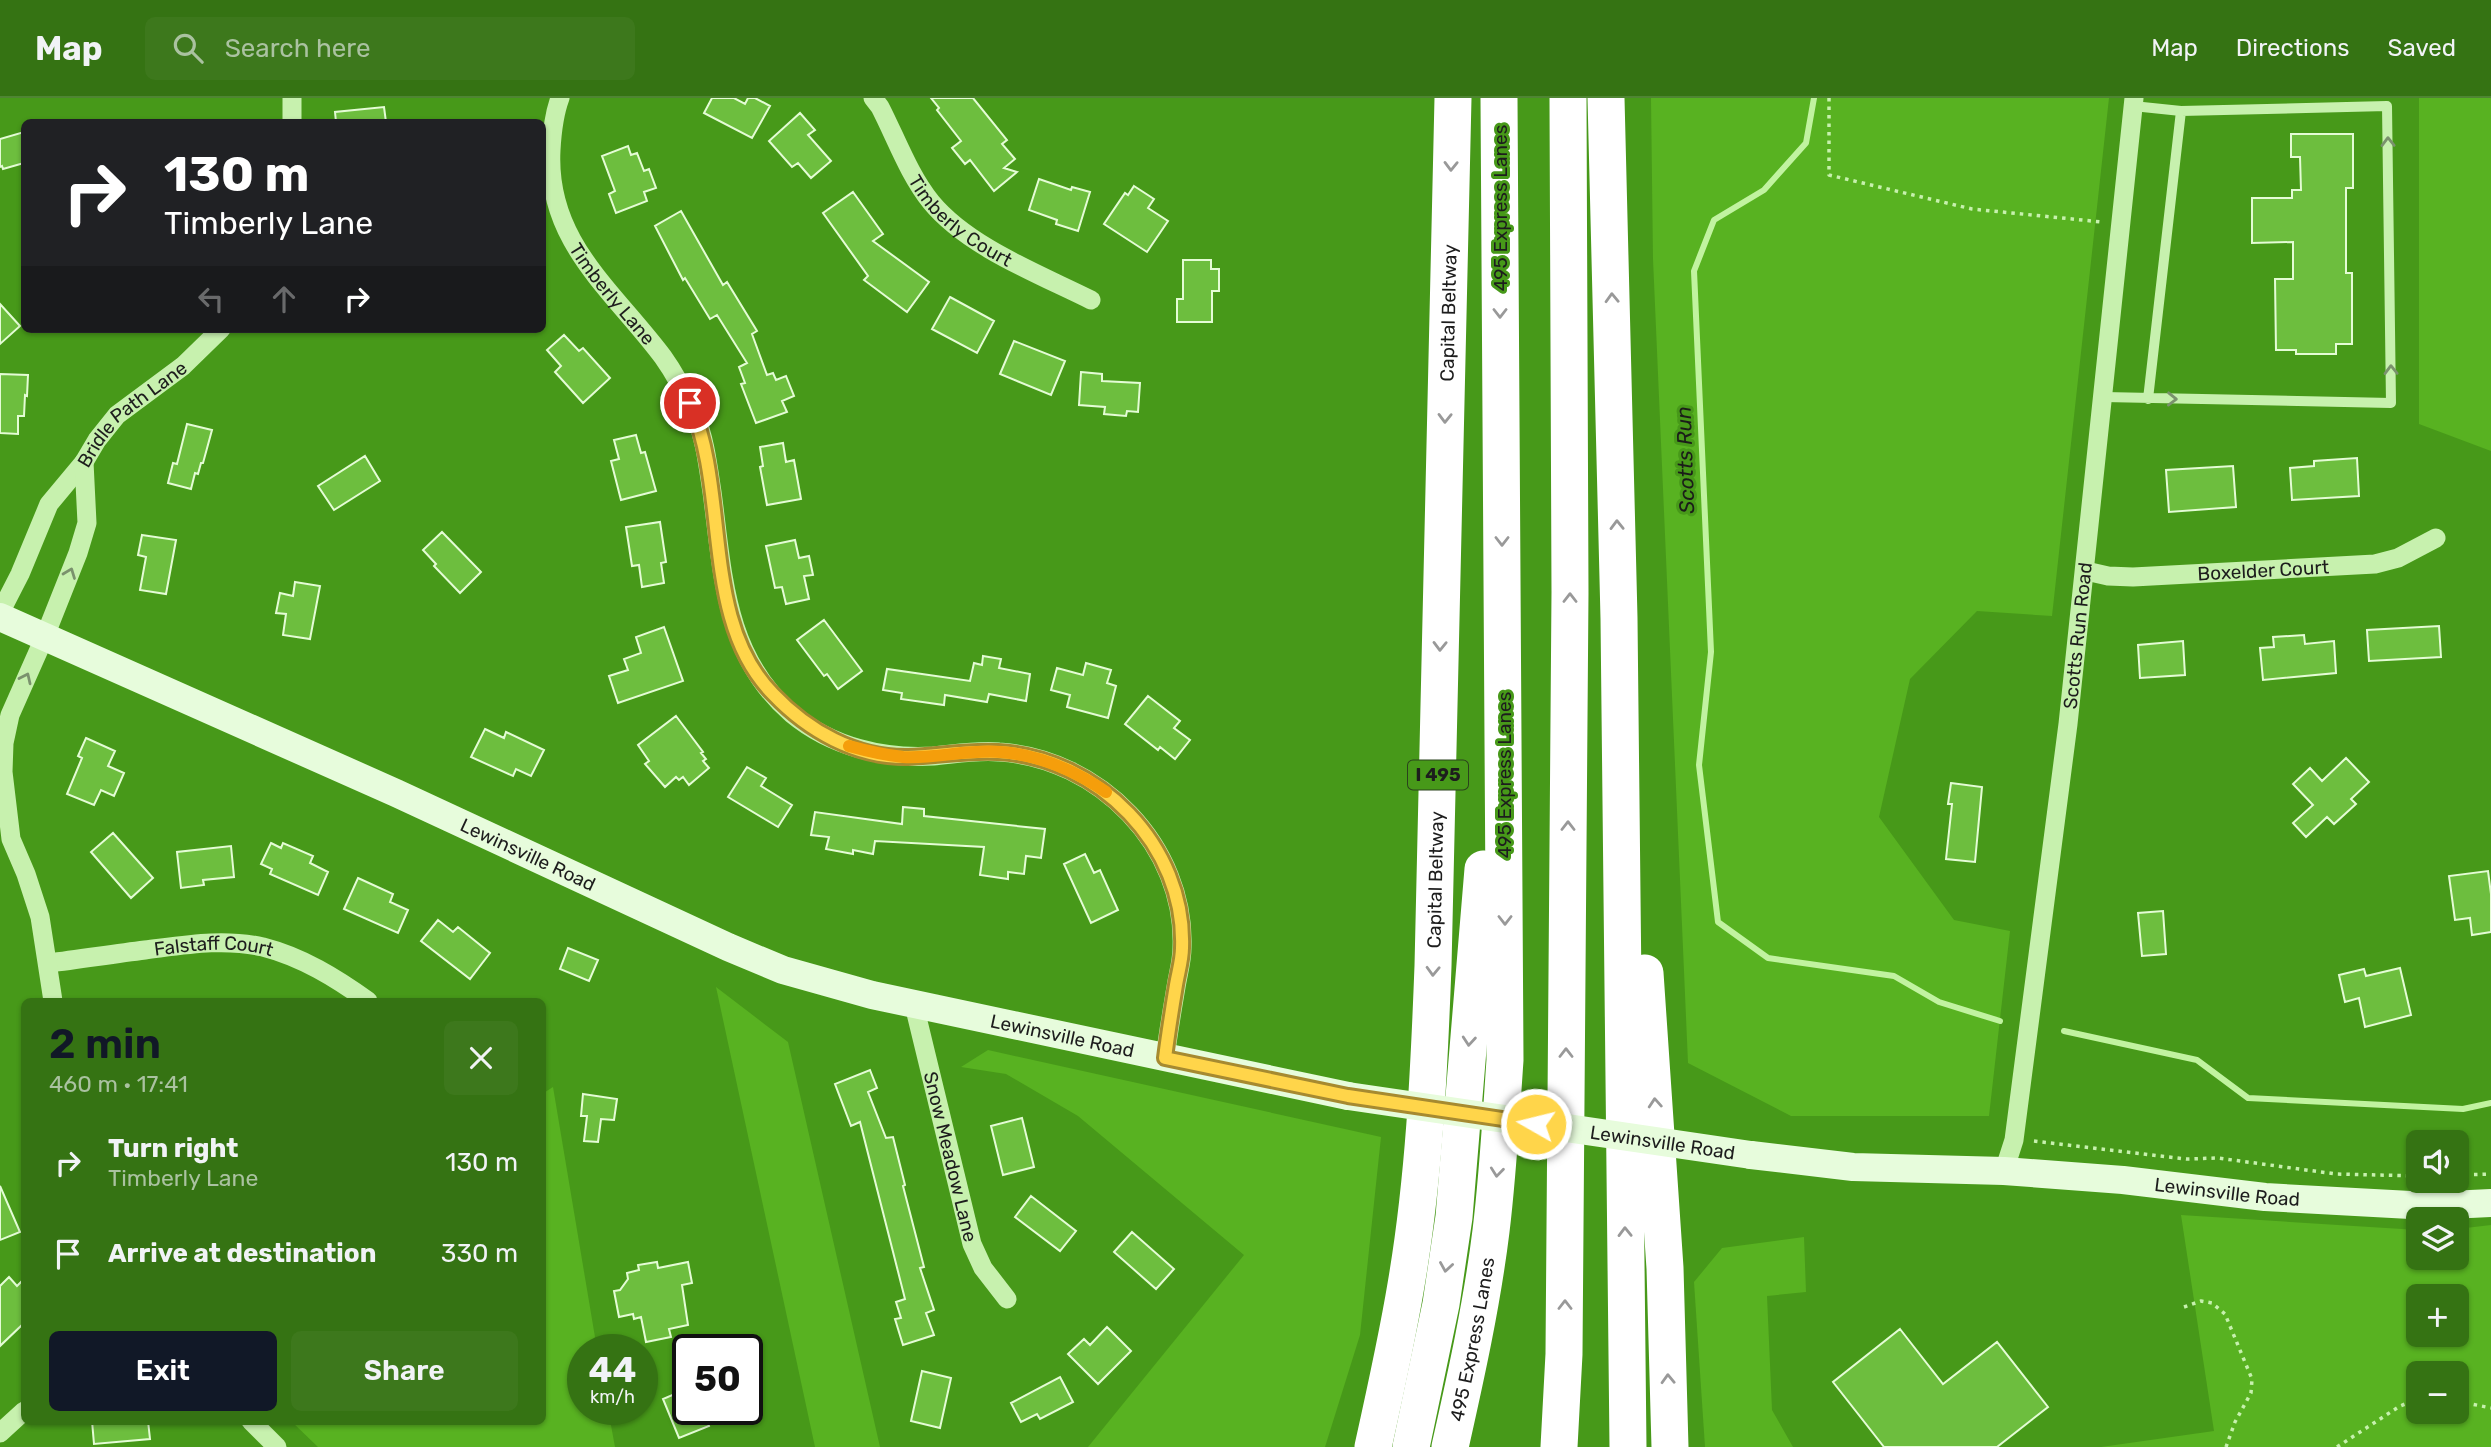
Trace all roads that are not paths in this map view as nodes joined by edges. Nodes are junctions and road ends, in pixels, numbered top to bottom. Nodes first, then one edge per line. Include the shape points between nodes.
1 (292, 98) edge
2 (560, 98) edge
3 (873, 98) edge
4 (1452, 98) edge
5 (1499, 98) edge
6 (1568, 98) edge
7 (1606, 98) edge
8 (2134, 102) edge
9 (2181, 111) junction
10 (292, 119) edge
11 (1091, 300) dead end
12 (217, 333) edge
13 (2104, 397) junction
14 (2148, 399) junction
15 (84, 462) junction
16 (2436, 538) dead end
17 (2086, 571) junction
18 (0, 615) edge
19 (1619, 618) junction
20 (1503, 631) junction
21 (45, 636) junction
22 (0, 820) edge
23 (11, 839) junction
24 (49, 963) junction
25 (53, 998) edge
26 (364, 998) edge
27 (914, 1005) junction
28 (1165, 1058) junction
29 (2004, 1171) junction
30 (2491, 1203) edge
31 (1007, 1299) dead end
32 (1564, 1354) junction
33 (21, 1414) edge
34 (255, 1425) edge
35 (0, 1433) edge
36 (276, 1447) edge
37 (1373, 1447) edge
38 (1411, 1447) edge
39 (1450, 1447) edge
40 (1559, 1447) edge
41 (1569, 1447) edge
42 (1629, 1447) edge
43 (1670, 1447) edge

1 - 10 street
2 - 28 street, Timberly Lane via 551,163 563,223 592,273 663,358 697,419 730,615 752,668 793,714 847,745 904,757 999,752 1029,756 1081,775 1128,811 1164,863 1180,919 1182,949
3 - 11 street, Timberly Court via 914,176 947,220 971,238
4 -> 37 highway, Capital Beltway / I 495 via 1429,1070 1406,1283
5 -> 20 highway, 495 Express Lanes
32 -> 6 highway via 1570,606
19 -> 7 highway
8 - 9 lane
8 - 13 street, Scotts Run Road
9 - 14 lane
14 -> 9 lane via 2391,403 2387,106
12 - 15 street, Bridle Path Lane via 183,366 117,415
13 - 14 lane
13 - 17 street, Scotts Run Road
15 - 18 street via 49,504
21 -> 15 street, Bridle Path Lane via 87,523
16 - 17 street, Boxelder Court via 2422,548 2375,564 2133,577
17 - 29 street, Scotts Run Road via 2014,1140
18 - 21 main road, Lewinsville Road
42 -> 19 highway
43 -> 19 highway via 1655,1101
20 -> 38 highway via 1454,1217
20 -> 39 highway, 495 Express Lanes via 1505,997 1499,1153 1479,1307
23 -> 21 street, Bridle Path Lane via 4,743 10,715
21 - 27 main road, Lewinsville Road via 728,947 826,984
22 - 23 street
23 - 24 street via 40,917
24 - 25 street
24 - 26 street, Falstaff Court via 231,942 293,957
27 - 28 main road, Lewinsville Road
27 - 31 street, Snow Meadow Lane via 972,1244 983,1268
28 - 29 main road, Lewinsville Road, bridge via 1348,1096 1751,1155 1853,1167
29 - 30 main road, Lewinsville Road via 2265,1197 2429,1206
32 - 40 highway
32 - 41 highway
33 - 35 street
34 - 36 street

